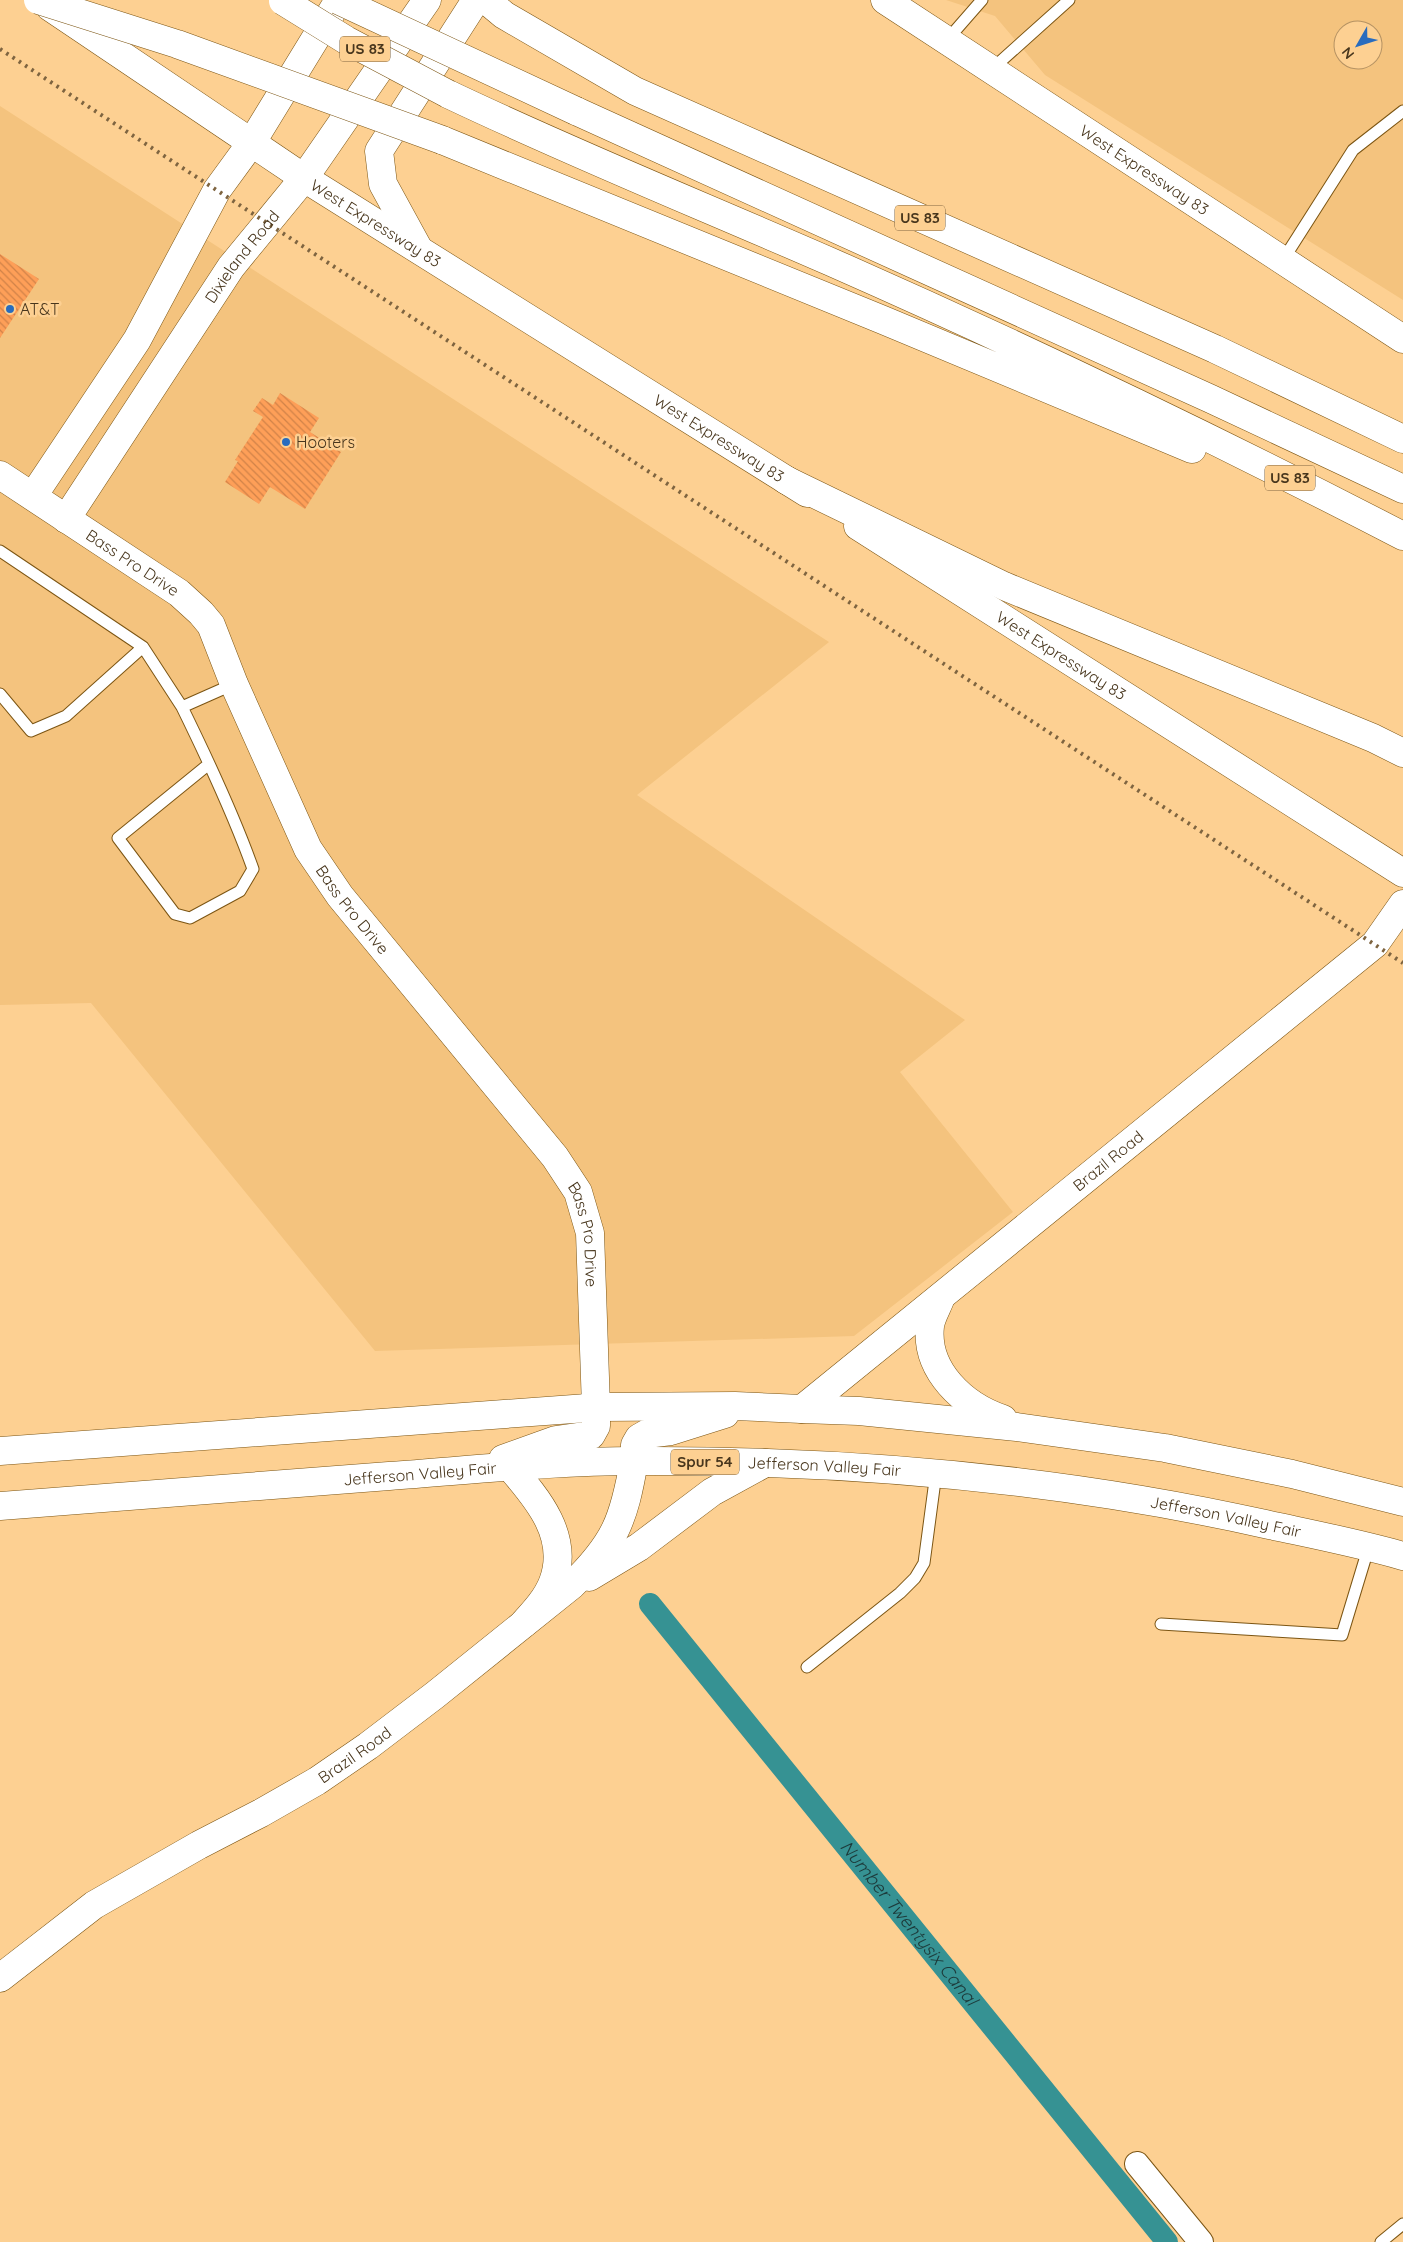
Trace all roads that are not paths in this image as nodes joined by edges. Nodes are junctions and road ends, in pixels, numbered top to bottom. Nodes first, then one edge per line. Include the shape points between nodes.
1 (39, 0) edge
2 (282, 0) edge
3 (339, 0) edge
4 (427, 0) edge
5 (476, 0) edge
6 (886, 0) edge
7 (982, 0) edge
8 (1069, 0) edge
9 (495, 7) edge
10 (947, 40) junction
11 (992, 68) junction
12 (1403, 111) edge
13 (252, 142) junction
14 (304, 178) junction
15 (419, 249) junction
16 (1283, 260) junction
17 (1403, 340) edge
18 (1403, 439) edge
19 (0, 474) edge
20 (786, 480) junction
21 (1403, 489) edge
22 (33, 496) junction
23 (66, 520) junction
24 (1403, 536) edge
25 (1403, 542) edge
26 (0, 551) edge
27 (143, 647) junction
28 (234, 684) junction
29 (0, 694) edge
30 (182, 707) junction
31 (1403, 753) edge
32 (209, 764) junction
33 (1403, 872) edge
34 (1403, 904) edge
35 (941, 1297) junction
36 (596, 1407) junction
37 (756, 1407) junction
38 (802, 1409) junction
39 (1038, 1430) junction
40 (0, 1451) edge
41 (634, 1461) junction
42 (765, 1463) junction
43 (510, 1467) junction
44 (470, 1470) junction
45 (936, 1472) junction
46 (1403, 1502) edge
47 (0, 1506) edge
48 (1369, 1546) junction
49 (1403, 1556) edge
50 (572, 1585) junction
51 (524, 1623) junction
52 (1161, 1624) dead end
53 (807, 1667) dead end
54 (0, 1978) edge
55 (1137, 2164) dead end
56 (1403, 2224) edge
57 (1201, 2242) edge
58 (1381, 2242) edge

1 - 13 main road, West Expressway 83
1 - 25 main road, bridge via 177,44 442,140 1160,435
2 - 24 main road, US 83, bridge via 346,40 448,94 995,336 1193,430
3 - 13 main road
3 - 21 main road, bridge
4 - 14 main road, Dixieland Road
5 - 15 main road via 379,151 382,184
6 - 10 main road, West Expressway 83
7 - 10 lane
8 - 11 lane
9 - 18 main road, US 83 via 635,91 1215,349
10 - 11 main road, West Expressway 83
11 - 16 main road, West Expressway 83
12 - 16 lane via 1353,150
13 - 14 main road, West Expressway 83
13 - 22 main road via 217,190 138,340
14 - 15 main road, West Expressway 83
14 - 23 main road, Dixieland Road via 231,267
15 - 20 main road, West Expressway 83
16 - 17 main road, West Expressway 83
19 - 22 main road, Bass Pro Drive
20 - 31 main road via 1004,586
20 - 33 main road, West Expressway 83
22 - 23 main road, Bass Pro Drive
23 - 28 main road, Bass Pro Drive via 179,593 201,613 211,625
26 - 27 lane
27 - 29 lane via 66,716 31,731
27 - 30 lane
28 - 30 lane
28 - 36 main road, Bass Pro Drive via 308,849 321,870 555,1157 578,1192 590,1233
30 - 32 lane
32 - 32 lane via 253,869 240,891 190,918 176,914 118,838
34 - 35 main road, Brazil Road via 1375,944
35 - 38 main road, Brazil Road
35 - 39 main road via 930,1325 931,1346 939,1369 952,1388 971,1404 992,1415
36 - 37 main road
36 - 40 main road
36 - 44 main road, Bass Pro Drive via 596,1426 591,1435 550,1442
37 - 38 main road
37 - 41 main road, Brazil Road via 671,1431 646,1434 635,1445
38 - 39 main road via 859,1411
39 - 46 main road via 1165,1448 1292,1474
41 - 42 main road, Jefferson Valley Fair / Spur 54
41 - 43 main road, Jefferson Valley Fair / Spur 54
41 - 50 main road, Brazil Road via 622,1518 610,1542
42 - 45 main road, Jefferson Valley Fair / Spur 54
42 - 50 main road via 712,1492 608,1567
43 - 44 main road, Jefferson Valley Fair / Spur 54
43 - 51 main road via 545,1511 554,1529 557,1548 558,1564 552,1583 542,1602
44 - 47 main road, Jefferson Valley Fair / Spur 54
45 - 48 main road, Jefferson Valley Fair / Spur 54 via 1093,1490
45 - 53 lane via 924,1563 915,1578
48 - 49 main road, Jefferson Valley Fair / Spur 54
48 - 52 lane via 1342,1635
50 - 51 main road, Brazil Road
51 - 54 main road, Brazil Road via 368,1746 269,1808 94,1905
55 - 57 street
56 - 58 lane

